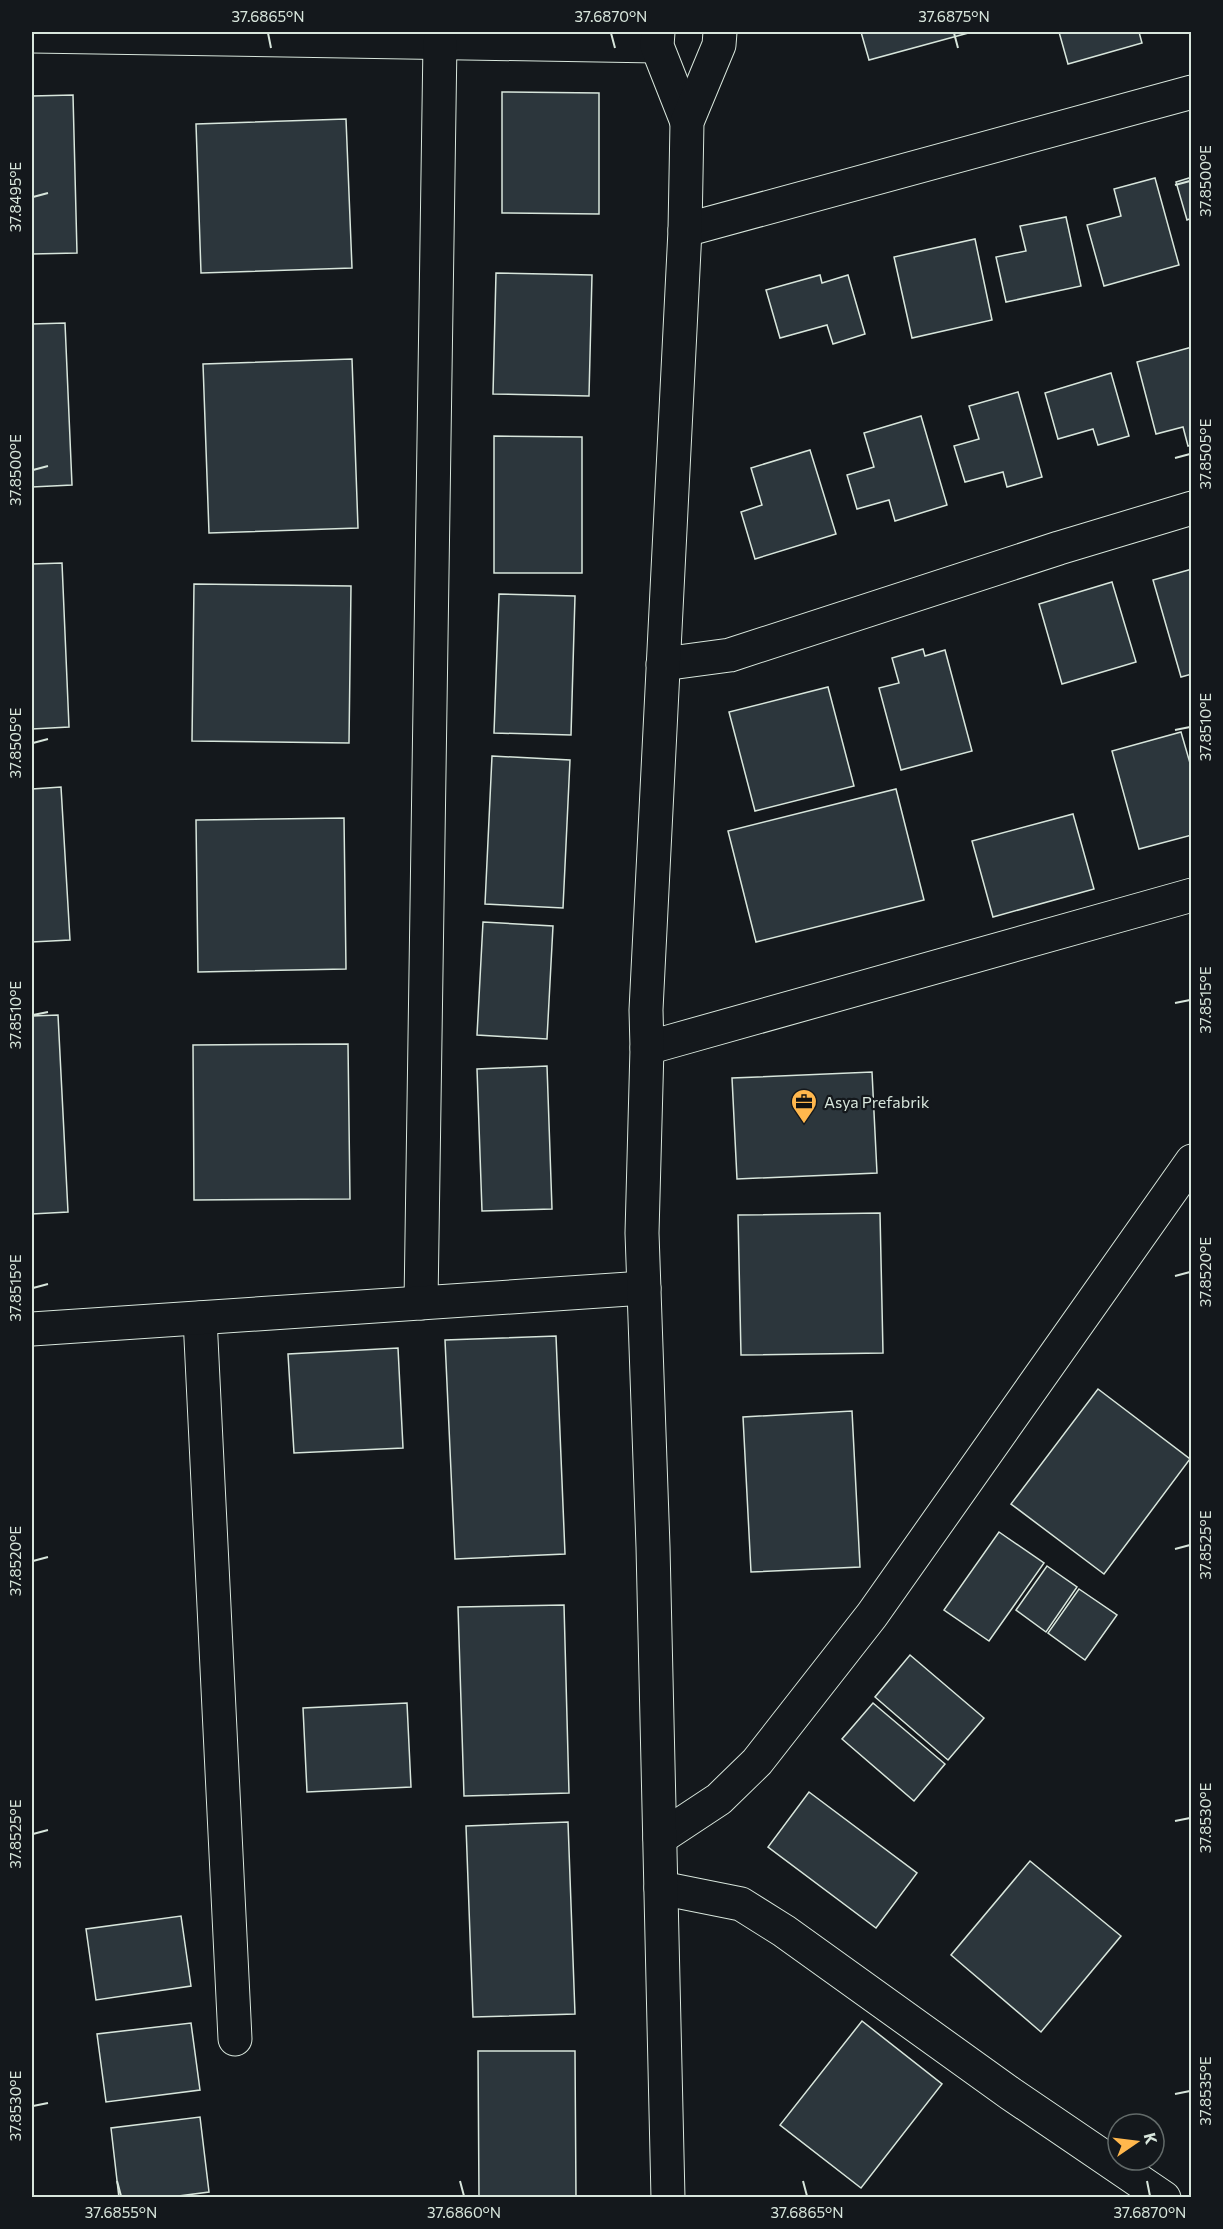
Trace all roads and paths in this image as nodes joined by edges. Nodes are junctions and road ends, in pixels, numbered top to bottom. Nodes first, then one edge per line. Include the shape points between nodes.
1 (720, 32) edge
2 (32, 36) edge
3 (658, 39) edge
4 (440, 42) junction
5 (1191, 92) edge
6 (687, 122) junction
7 (685, 230) junction
8 (1191, 508) edge
9 (663, 664) junction
10 (1191, 896) edge
11 (647, 1048) junction
12 (1191, 1161) edge
13 (644, 1288) junction
14 (421, 1303) junction
15 (200, 1318) junction
16 (32, 1329) edge
17 (660, 1838) junction
18 (661, 1888) junction
19 (234, 2039) dead end
20 (668, 2198) edge
21 (1164, 2198) edge

1 - 6 street via 719,45
2 - 4 street
3 - 4 street
3 - 6 street
4 - 14 street
5 - 7 street
6 - 7 street
7 - 9 street
8 - 9 street via 730,655
9 - 11 street
10 - 11 street
11 - 13 street
12 - 17 street via 872,1615 757,1762 719,1799
13 - 14 street
13 - 17 street
14 - 15 street
15 - 16 street
15 - 19 street
17 - 18 street
18 - 20 street
18 - 21 street via 741,1904

